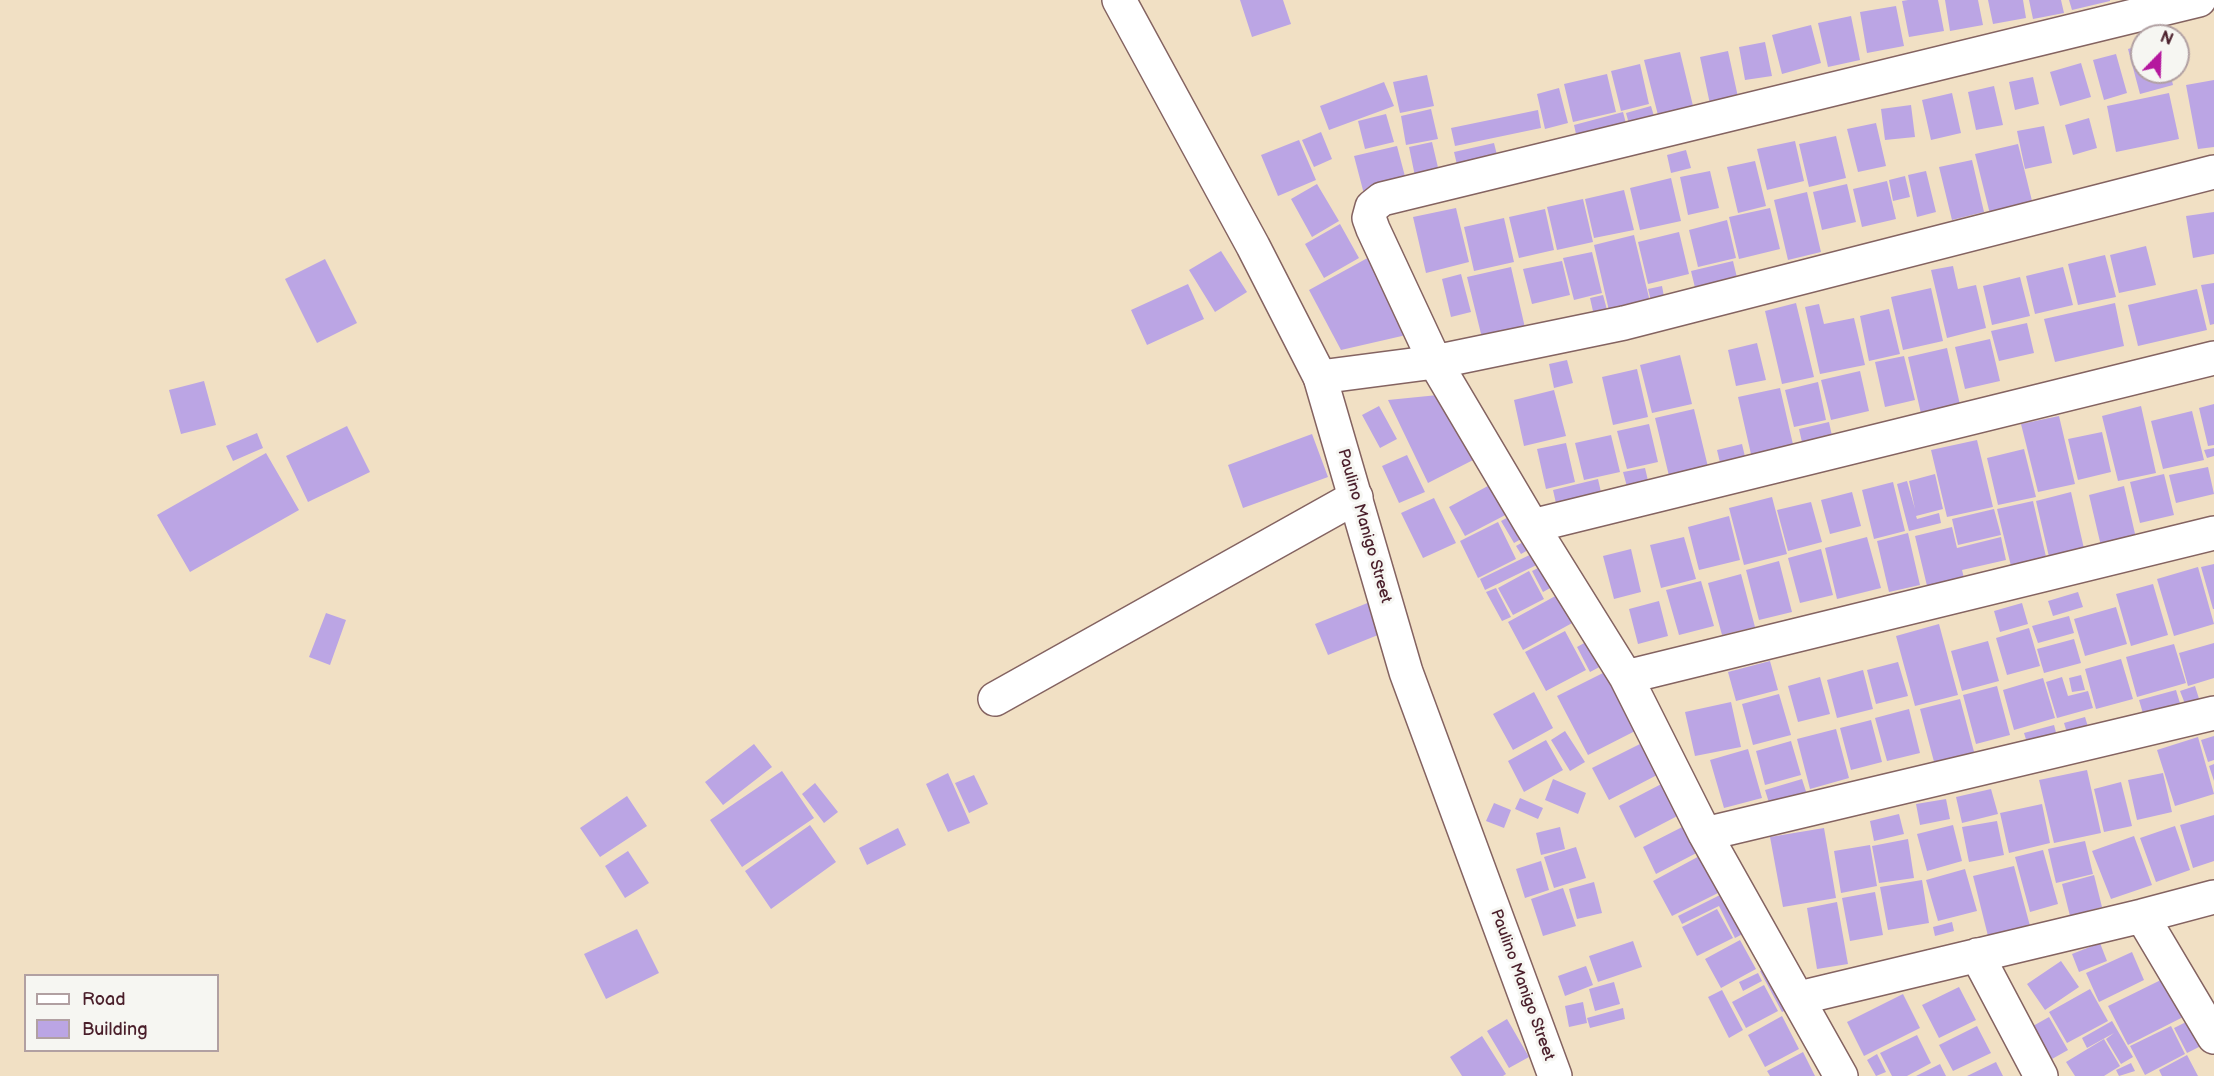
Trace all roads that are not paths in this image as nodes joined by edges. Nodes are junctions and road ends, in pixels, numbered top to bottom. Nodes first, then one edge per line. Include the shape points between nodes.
1 (1119, 0) edge
2 (2199, 0) edge
3 (2214, 172) edge
4 (2214, 358) edge
5 (1435, 362) junction
6 (1320, 377) junction
7 (1356, 496) junction
8 (1532, 526) junction
9 (2214, 533) edge
10 (1626, 677) junction
11 (995, 699) dead end
12 (2214, 713) edge
13 (1705, 834) junction
14 (2214, 897) edge
15 (2142, 916) junction
16 (1977, 955) junction
17 (1799, 998) junction
18 (2214, 1037) edge
19 (1555, 1076) edge
20 (1841, 1076) edge
21 (2041, 1076) edge

1 - 6 street, Paulino Manigo Street
2 - 5 street via 1382,199 1372,207 1369,218
3 - 5 street via 1624,323
4 - 8 street
5 - 6 street
5 - 8 street
6 - 7 street, Paulino Manigo Street
7 - 11 street
7 - 19 street, Paulino Manigo Street via 1406,672
8 - 10 street
9 - 10 street
10 - 13 street
12 - 13 street
13 - 17 street
14 - 15 street
15 - 16 street
15 - 18 street
16 - 17 street
16 - 21 street
17 - 20 street

